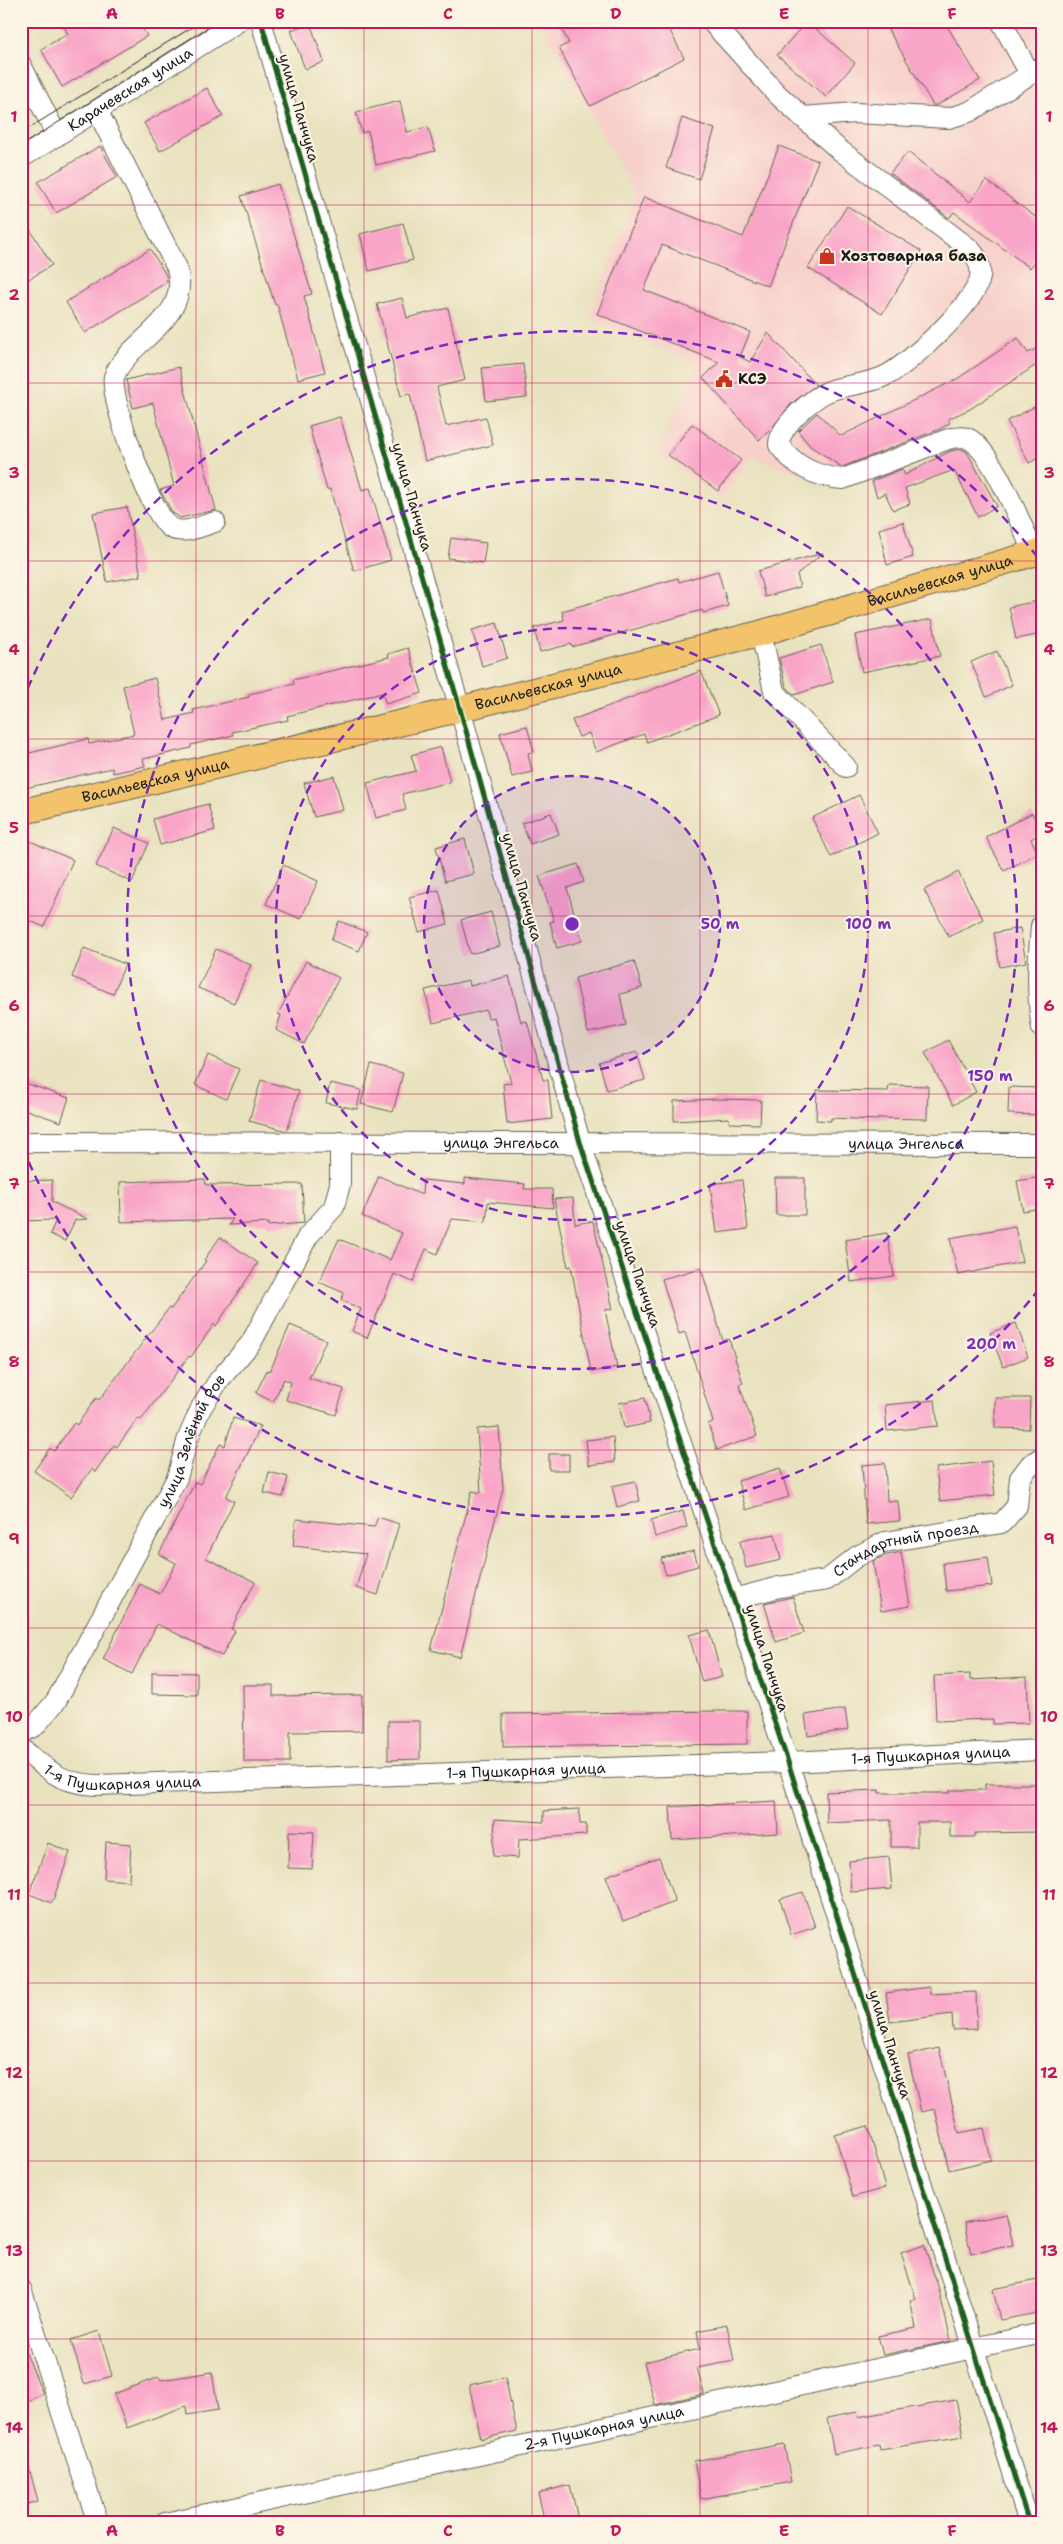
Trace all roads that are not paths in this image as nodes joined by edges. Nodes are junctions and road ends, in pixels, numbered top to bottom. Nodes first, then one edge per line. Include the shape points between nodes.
1 (239, 21) edge
2 (261, 21) edge
3 (711, 21) edge
4 (1001, 21) edge
5 (21, 65) edge
6 (1036, 70) edge
7 (98, 112) junction
8 (803, 117) junction
9 (57, 136) junction
10 (21, 158) edge
11 (215, 522) dead end
12 (1038, 552) edge
13 (761, 634) junction
14 (460, 709) junction
15 (846, 768) dead end
16 (21, 812) edge
17 (1041, 926) edge
18 (1042, 1028) edge
19 (21, 1142) edge
20 (340, 1142) junction
21 (580, 1142) junction
22 (1042, 1144) edge
23 (1042, 1458) edge
24 (734, 1599) junction
25 (21, 1733) edge
26 (21, 1748) edge
27 (1042, 1750) edge
28 (788, 1762) junction
29 (21, 2289) edge
30 (1042, 2333) edge
31 (972, 2347) junction
32 (98, 2523) edge
33 (165, 2523) edge
34 (1029, 2523) edge

1 - 7 street, Карачевская улица
2 - 14 street, улица Панчука
3 - 8 street via 777,94
4 - 6 street
5 - 9 street
6 - 8 street via 970,112 950,118 855,113
7 - 9 street, Карачевская улица
7 - 11 street via 177,268 181,282 174,308 120,364 114,376 113,390 134,460 162,520 170,528 182,532
8 - 12 street via 837,148 970,249 980,265 981,277 977,288 945,328 902,365 887,376 820,395 782,431 779,445 788,458 804,469 829,478 844,479 951,438 966,438 980,448
9 - 10 street, Карачевская улица
12 - 13 main road, Васильевская улица
13 - 14 main road, Васильевская улица
13 - 15 street via 774,691
14 - 16 main road, Васильевская улица
14 - 21 street, улица Панчука
17 - 18 street via 1037,1002
19 - 20 street, улица Энгельса
20 - 21 street, улица Энгельса
20 - 25 street, улица Зелёный Ров via 340,1184 334,1207 308,1236 251,1343 219,1380 201,1408 188,1438 177,1478 56,1702 35,1726
21 - 22 street, улица Энгельса
21 - 24 street, улица Панчука
23 - 24 street, Стандартный проезд via 1030,1465 1020,1478 1017,1506 1002,1523 884,1542 828,1580 779,1587
24 - 28 street, улица Панчука
26 - 28 street, 1-я Пушкарная улица via 59,1779 96,1785
27 - 28 street, 1-я Пушкарная улица
28 - 31 street, улица Панчука
29 - 32 street
30 - 31 street, 2-я Пушкарная улица
31 - 33 street, 2-я Пушкарная улица
31 - 34 street, улица Панчука

